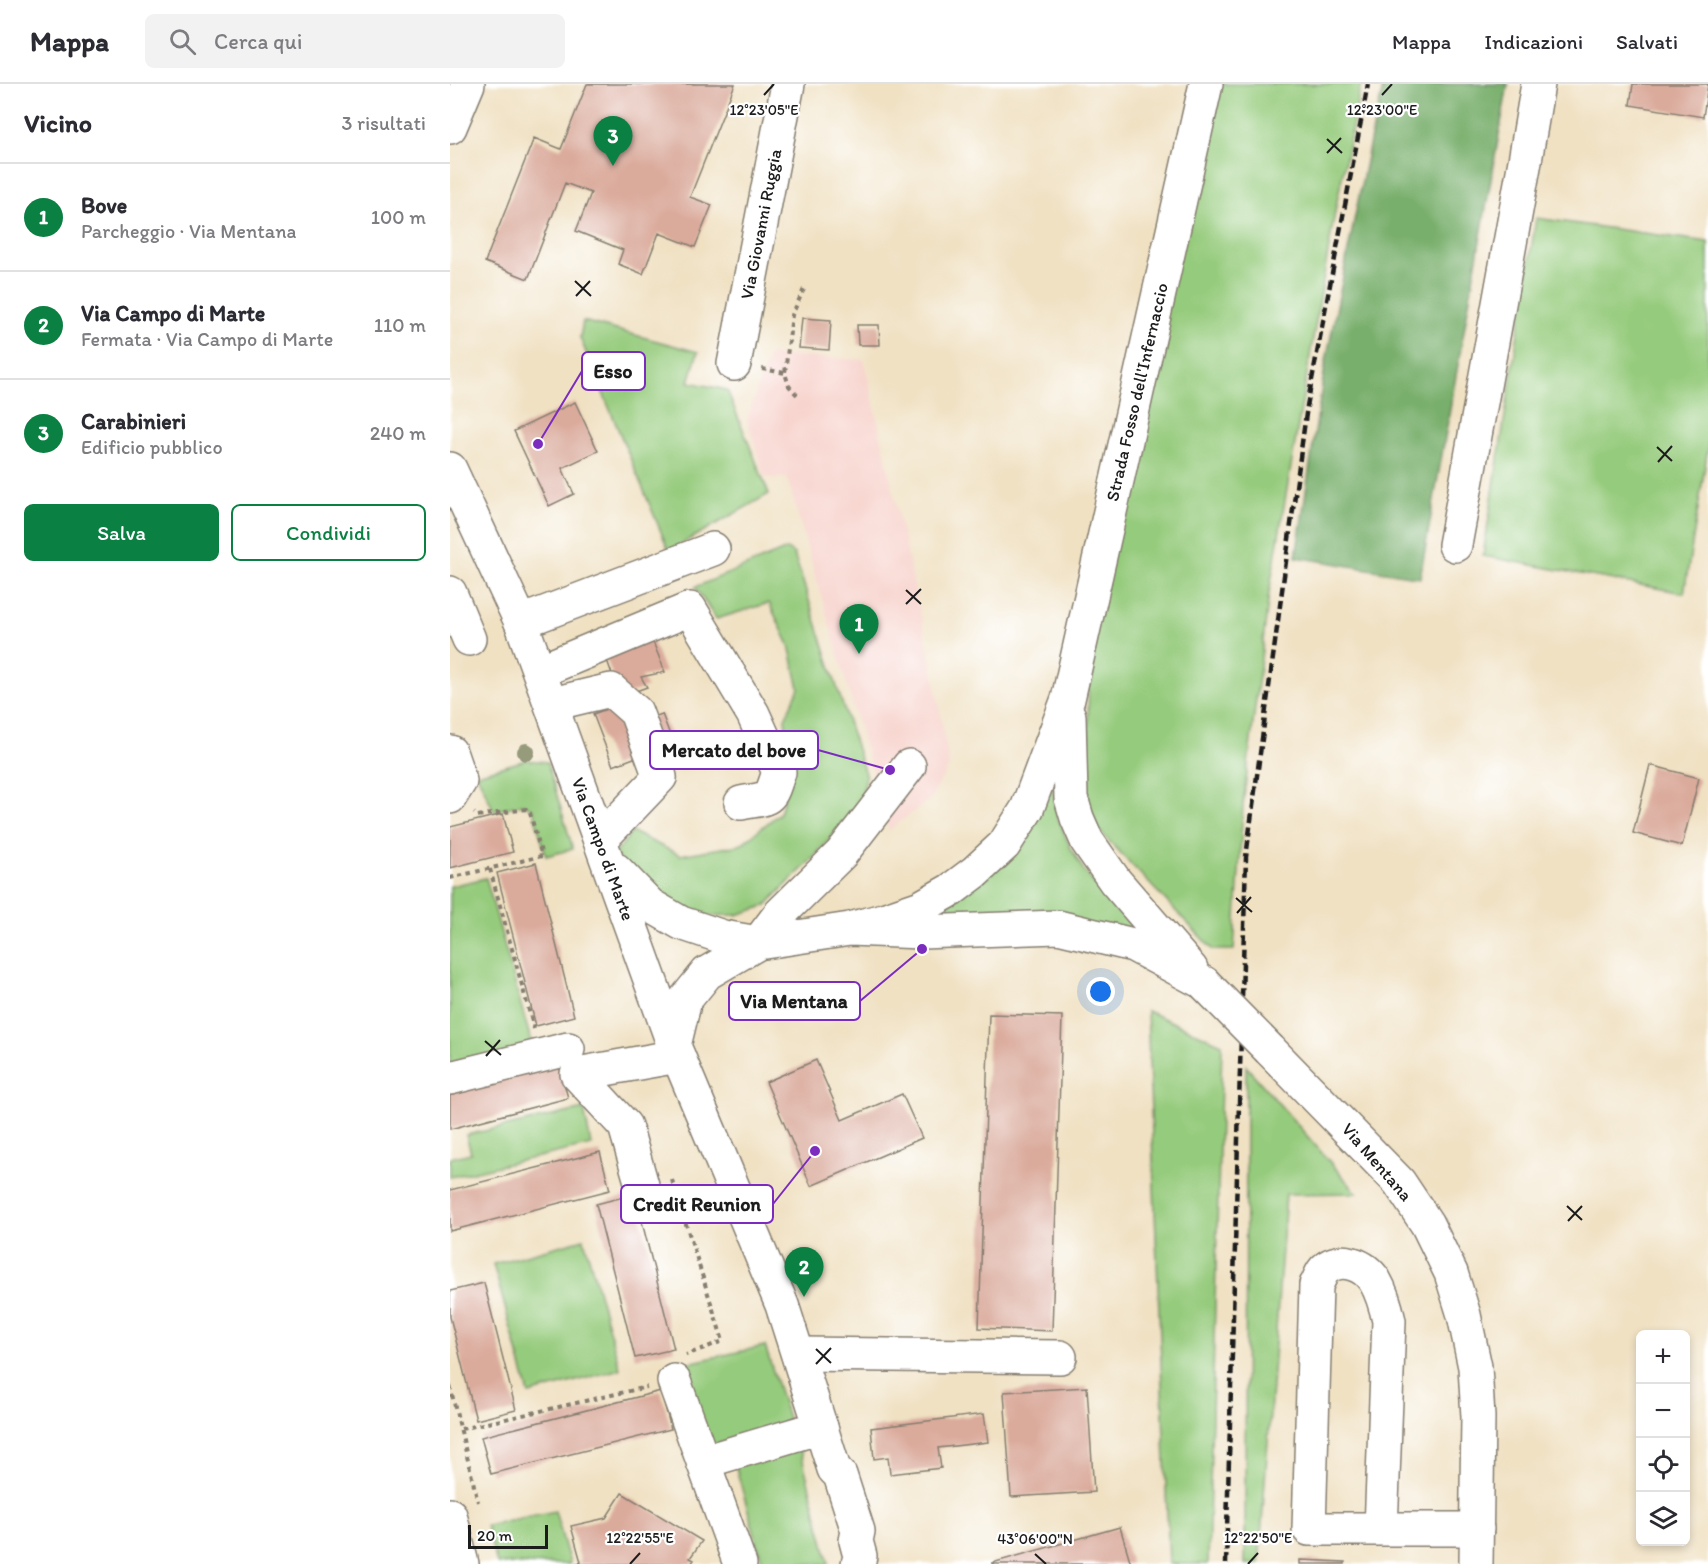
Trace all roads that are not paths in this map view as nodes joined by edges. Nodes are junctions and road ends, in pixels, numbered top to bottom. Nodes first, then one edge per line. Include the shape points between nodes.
1 (788, 84) edge
2 (1206, 84) edge
3 (1538, 84) edge
4 (462, 87) edge
5 (450, 127) edge
6 (734, 364) dead end
7 (450, 469) edge
8 (1455, 545) dead end
9 (713, 549) dead end
10 (450, 593) edge
11 (521, 622) junction
12 (469, 639) dead end
13 (540, 671) junction
14 (1068, 699) junction
15 (552, 704) junction
16 (450, 752) edge
17 (909, 766) dead end
18 (459, 802) edge
19 (741, 804) dead end
20 (604, 851) junction
21 (850, 929) junction
22 (758, 943) junction
23 (1204, 982) junction
24 (676, 1051) junction
25 (562, 1054) junction
26 (450, 1078) edge
27 (642, 1185) road end
28 (799, 1354) junction
29 (1060, 1357) dead end
30 (674, 1381) road end
31 (820, 1427) junction
32 (703, 1462) junction
33 (465, 1511) edge
34 (1381, 1529) junction
35 (1477, 1529) junction
36 (860, 1556) edge
37 (462, 1564) edge
38 (740, 1564) edge
39 (1476, 1564) edge

1 - 6 main road, Via Giovanni Ruggia
2 - 14 main road, Strada Fosso dell'Infernaccio
3 - 8 main road
4 - 5 main road
7 - 11 main road, Via Campo di Marte
9 - 11 main road
10 - 12 main road
11 - 13 main road, Via Campo di Marte
13 - 15 main road, Via Campo di Marte
13 - 19 main road via 690,609 753,714 779,772 767,798
14 - 21 main road via 1027,809 1004,846 951,890 921,907
14 - 23 main road, Via Mentana via 1071,798 1087,841 1115,881
15 - 20 main road, Via Campo di Marte
15 - 20 main road via 611,690 636,712 660,777
16 - 18 main road via 460,781
17 - 22 main road via 841,854 780,914
20 - 22 main road, Via Mentana via 650,905 681,923
20 - 24 main road, Via Campo di Marte
21 - 22 main road, Via Mentana
21 - 23 main road, Via Mentana via 921,932 1058,927 1133,945
22 - 24 main road, Via Mentana via 708,974 685,1000
23 - 35 main road, Via Mentana, bridge via 1399,1182 1427,1224 1451,1273 1475,1367
24 - 25 main road
24 - 28 main road, Via Campo di Marte
25 - 26 main road
25 - 27 main road via 625,1126
28 - 29 main road
28 - 31 main road, Via Campo di Marte
30 - 32 main road
31 - 32 main road
31 - 36 main road, Via Campo di Marte via 858,1531
32 - 38 main road
33 - 37 main road
34 - 34 main road via 1309,1529 1316,1285 1325,1269 1339,1262 1364,1268 1374,1279 1389,1321
34 - 35 main road
35 - 39 main road, Via Mentana

